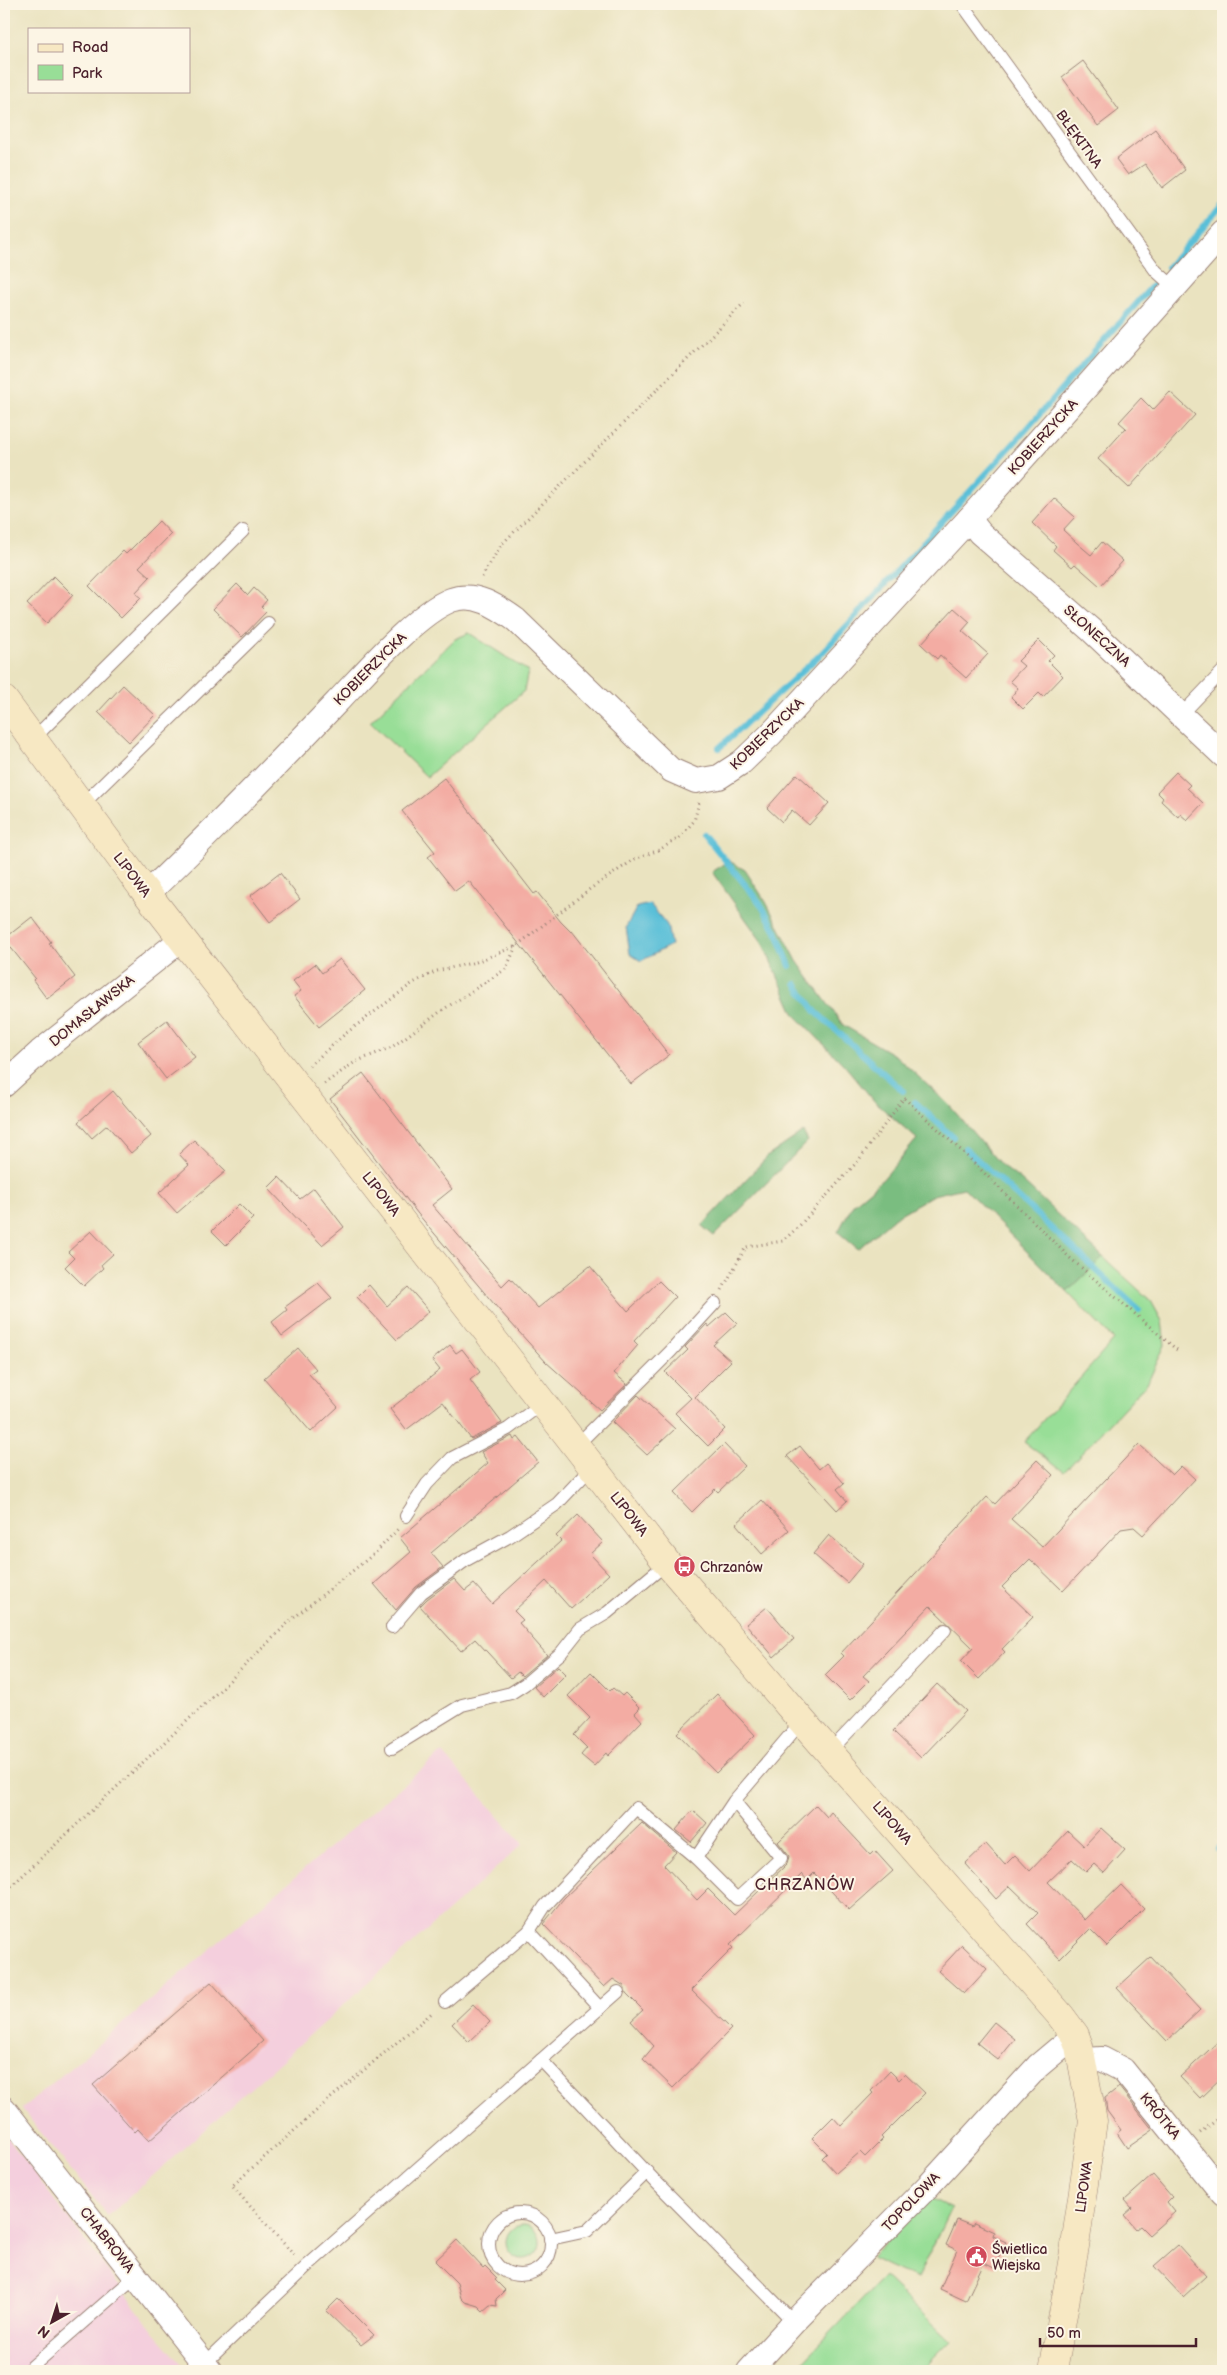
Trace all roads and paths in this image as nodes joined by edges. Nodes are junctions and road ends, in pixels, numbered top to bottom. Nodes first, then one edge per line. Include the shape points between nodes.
1 (962, 4) edge
2 (1223, 233) edge
3 (1175, 288) junction
4 (744, 303) dead end
5 (969, 519) junction
6 (243, 531) dead end
7 (474, 598) junction
8 (268, 623) dead end
9 (1223, 671) edge
10 (4, 700) edge
11 (1182, 716) junction
12 (32, 740) junction
13 (1223, 755) edge
14 (696, 781) junction
15 (81, 806) junction
16 (147, 894) junction
17 (182, 939) junction
18 (516, 946) junction
19 (4, 1085) edge
20 (298, 1090) junction
21 (714, 1303) joint
22 (1176, 1350) dead end
23 (543, 1403) junction
24 (584, 1457) junction
25 (406, 1516) joint
26 (667, 1563) junction
27 (392, 1628) dead end
28 (945, 1630) dead end
29 (802, 1721) junction
30 (392, 1748) dead end
31 (829, 1752) junction
32 (734, 1801) junction
33 (696, 1858) junction
34 (4, 1893) edge
35 (529, 1931) junction
36 (618, 1992) dead end
37 (445, 2002) joint
38 (600, 2008) junction
39 (1079, 2048) junction
40 (541, 2060) junction
41 (4, 2109) edge
42 (1223, 2115) edge
43 (1183, 2145) junction
44 (647, 2172) junction
45 (1223, 2194) edge
46 (550, 2239) junction
47 (306, 2267) junction
48 (136, 2276) junction
49 (794, 2322) junction
50 (207, 2368) edge
51 (27, 2371) edge
52 (749, 2371) edge
53 (1053, 2371) edge

1 - 3 lane, BŁĘKITNA via 1156,271
2 - 3 street, KOBIERZYCKA
3 - 5 street, KOBIERZYCKA
4 - 7 path via 501,545 479,582
5 - 11 street, SŁONECZNA via 980,533 1092,630
5 - 14 street, KOBIERZYCKA via 771,734 727,773
6 - 12 lane
7 - 14 street, KOBIERZYCKA via 494,604 516,620 671,770
7 - 16 street, KOBIERZYCKA via 453,599 429,612
8 - 15 lane
9 - 11 lane
10 - 12 street, LIPOWA
11 - 13 street, SŁONECZNA
12 - 15 street, LIPOWA
14 - 18 path via 700,792 696,817 685,832 659,850 634,859
15 - 16 street, LIPOWA
16 - 17 street, LIPOWA
17 - 19 street, DOMASŁAWSKA via 40,1052
17 - 20 street, LIPOWA
18 - 20 path via 506,969 392,1046
18 - 20 path via 476,962 437,971 413,983 345,1034
20 - 23 street, LIPOWA
21 - 22 path via 746,1247 783,1241 800,1225 858,1161 904,1098 1070,1258
21 - 24 lane
23 - 24 street, LIPOWA
23 - 25 lane via 508,1428 452,1458 427,1484
24 - 26 street, LIPOWA
24 - 27 lane via 557,1504 510,1536 466,1560 421,1593
25 - 34 path via 396,1533 375,1553 291,1620
26 - 29 street, LIPOWA
26 - 30 lane via 607,1613 580,1629 561,1653 525,1684 511,1693 462,1705
28 - 31 lane
29 - 31 street, LIPOWA
29 - 32 lane
31 - 39 street, LIPOWA via 1060,2015
32 - 33 lane
32 - 33 lane via 781,1858 737,1899
33 - 35 lane via 636,1808 545,1906
35 - 37 lane
35 - 38 lane
36 - 38 lane
37 - 47 path via 232,2186
38 - 40 lane
39 - 43 street, KRÓTKA via 1123,2070
39 - 49 street, TOPOLOWA via 1038,2066 930,2184
39 - 53 street, LIPOWA via 1093,2121
40 - 44 lane
40 - 47 lane
41 - 48 street, CHABROWA
42 - 43 path
43 - 45 street, KRÓTKA
44 - 46 lane via 587,2231
44 - 49 lane
46 - 46 lane via 541,2222 534,2217 515,2214 498,2223 492,2231 490,2249 498,2266 516,2275 525,2275 542,2266 547,2258
47 - 50 lane
48 - 50 street, CHABROWA
48 - 51 lane
49 - 52 street, TOPOLOWA

